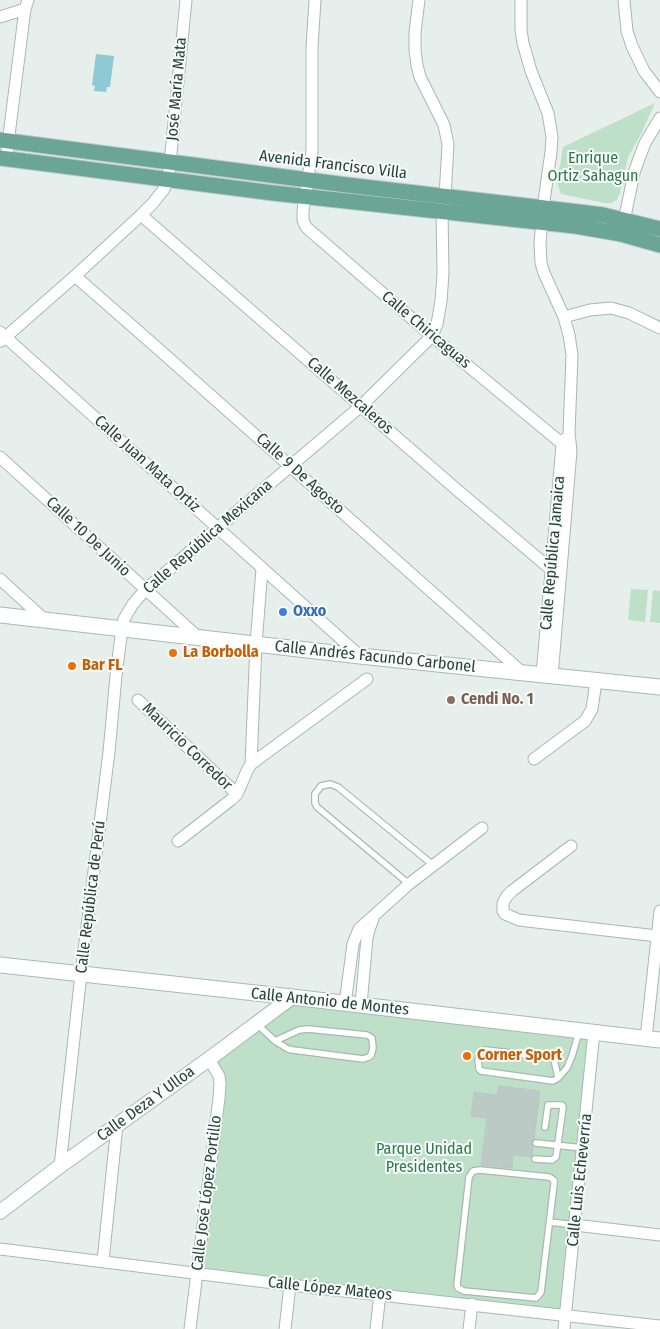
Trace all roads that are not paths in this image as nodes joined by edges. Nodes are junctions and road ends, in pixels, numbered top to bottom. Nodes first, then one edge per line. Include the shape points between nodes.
1 (186, 0) edge
2 (315, 0) edge
3 (419, 0) edge
4 (521, 0) edge
5 (624, 0) edge
6 (27, 4) edge
7 (0, 17) edge
8 (660, 92) edge
9 (660, 118) edge
10 (4, 141) edge
11 (3, 158) edge
12 (170, 163) junction
13 (168, 179) junction
14 (309, 180) junction
15 (306, 196) junction
16 (444, 204) junction
17 (141, 215) junction
18 (542, 215) junction
19 (623, 227) junction
20 (660, 229) edge
21 (660, 245) edge
22 (75, 276) junction
23 (564, 317) junction
24 (660, 328) edge
25 (432, 336) junction
26 (2, 337) edge
27 (360, 406) junction
28 (566, 448) junction
29 (0, 457) edge
30 (290, 466) junction
31 (217, 528) junction
32 (262, 568) junction
33 (555, 574) junction
34 (0, 579) edge
35 (145, 590) junction
36 (0, 615) edge
37 (45, 620) junction
38 (122, 628) junction
39 (198, 637) junction
40 (256, 644) junction
41 (360, 656) junction
42 (523, 673) junction
43 (547, 675) junction
44 (367, 679) dead end
45 (596, 681) junction
46 (660, 687) edge
47 (138, 700) dead end
48 (534, 759) dead end
49 (251, 764) junction
50 (237, 794) junction
51 (482, 828) dead end
52 (178, 841) dead end
53 (571, 846) dead end
54 (433, 865) junction
55 (409, 884) junction
56 (660, 911) edge
57 (376, 913) junction
58 (657, 936) junction
59 (0, 965) edge
60 (81, 974) junction
61 (655, 996) edge
62 (292, 997) junction
63 (344, 1004) junction
64 (361, 1005) junction
65 (258, 1024) junction
66 (587, 1031) junction
67 (653, 1039) edge
68 (275, 1041) junction
69 (209, 1060) junction
70 (558, 1078) junction
71 (117, 1125) junction
72 (545, 1127) dead end
73 (536, 1143) dead end
74 (558, 1145) junction
75 (583, 1148) junction
76 (535, 1158) dead end
77 (60, 1166) junction
78 (0, 1212) edge
79 (550, 1222) junction
80 (575, 1226) junction
81 (660, 1235) edge
82 (0, 1249) edge
83 (103, 1262) junction
84 (197, 1274) junction
85 (290, 1285) junction
86 (380, 1294) junction
87 (472, 1304) junction
88 (566, 1315) junction
89 (660, 1326) edge
90 (190, 1329) edge
91 (285, 1329) edge
92 (376, 1329) edge
93 (469, 1329) edge
94 (564, 1329) edge

1 - 12 street, José María Mata
2 - 14 street, Calle Chiricaguas
3 - 16 street, Calle República Mexicana via 415,32 417,64 447,135
4 - 18 street, Calle República Jamaica via 521,30 526,55 551,127 551,152
5 - 8 street via 632,46 644,71
6 - 7 street
6 - 10 street
9 - 19 street via 645,143 634,173
10 - 11 street
10 - 12 main road, Avenida Francisco Villa
11 - 13 main road, Avenida Francisco Villa
12 - 13 street, José María Mata
12 - 14 main road, Avenida Francisco Villa
13 - 15 main road, Avenida Francisco Villa
13 - 17 street via 159,196
14 - 15 street, Calle Chiricaguas
14 - 16 main road, Avenida Francisco Villa
15 - 16 main road, Avenida Francisco Villa
15 - 25 street, Calle Chiricaguas via 303,220 307,228
16 - 18 main road, Avenida Francisco Villa
16 - 25 street, Calle República Mexicana via 441,301
17 - 22 street
17 - 27 street, Calle Mezcaleros
18 - 19 main road, Avenida Francisco Villa via 603,215
18 - 23 street, Calle República Jamaica via 541,263
19 - 20 main road, Avenida Francisco Villa
19 - 21 main road, Avenida Francisco Villa
22 - 26 street
22 - 30 street, Calle 9 De Agosto
23 - 24 street via 611,308
23 - 28 street, Calle República Jamaica via 572,355
25 - 27 street, Calle República Mexicana
25 - 28 street, Calle Chiricaguas
26 - 31 street, Calle Juan Mata Ortiz
27 - 30 street, Calle República Mexicana
27 - 33 street, Calle Mezcaleros
28 - 33 street, Calle República Jamaica
29 - 35 street, Calle 10 De Junio
30 - 31 street, Calle República Mexicana
30 - 42 street, Calle 9 De Agosto
31 - 32 street, Calle Juan Mata Ortiz
31 - 35 street, Calle República Mexicana
32 - 40 street
32 - 41 street, Calle Juan Mata Ortiz
33 - 43 street, Calle República Jamaica
34 - 37 street
35 - 38 street, Calle República Mexicana via 128,612
35 - 39 street, Calle 10 De Junio
36 - 37 main road, Calle Andrés Facundo Carbonel
37 - 38 main road, Calle Andrés Facundo Carbonel
38 - 39 main road, Calle Andrés Facundo Carbonel
38 - 60 street, Calle República de Perú
39 - 40 main road, Calle Andrés Facundo Carbonel
40 - 41 main road, Calle Andrés Facundo Carbonel
40 - 49 street
41 - 42 main road, Calle Andrés Facundo Carbonel
42 - 43 main road, Calle Andrés Facundo Carbonel
43 - 45 main road, Calle Andrés Facundo Carbonel
44 - 49 street
45 - 46 main road, Calle Andrés Facundo Carbonel
45 - 48 street via 592,709 586,721
47 - 50 street, Mauricio Corredor
49 - 50 street
50 - 52 street
51 - 54 street
53 - 58 street via 512,890 503,903 505,914 519,920
54 - 55 street
54 - 55 lane via 338,786 321,786 314,799 318,807
55 - 57 street
56 - 58 street
57 - 63 street via 356,934
57 - 64 street via 367,938
58 - 61 street
59 - 60 main road, Calle Antonio de Montes
60 - 62 main road, Calle Antonio de Montes
60 - 77 street, Calle República de Perú
61 - 67 street
62 - 63 main road, Calle Antonio de Montes
62 - 65 street, Calle Deza Y Ulloa
63 - 64 main road, Calle Antonio de Montes
64 - 66 main road, Calle Antonio de Montes
65 - 68 lane
65 - 69 street, Calle Deza Y Ulloa
66 - 67 main road, Calle Antonio de Montes
66 - 70 lane
66 - 75 street, Calle Luis Echeverría
68 - 68 lane via 293,1050 363,1059 371,1055 373,1048 370,1036 308,1029
69 - 71 street, Calle Deza Y Ulloa
69 - 84 street, Calle José López Portillo via 219,1076 220,1098
70 - 70 lane via 549,1081 481,1071 477,1065 486,1050 552,1058
71 - 77 street, Calle Deza Y Ulloa
71 - 83 street
72 - 74 lane via 548,1105 562,1105
73 - 74 lane
74 - 75 lane
74 - 76 lane via 554,1160
75 - 80 street, Calle Luis Echeverría
77 - 78 street, Calle Deza Y Ulloa
79 - 79 lane via 554,1184 551,1178 473,1171 469,1177 458,1288 512,1296 538,1296
79 - 80 lane
80 - 81 street
80 - 88 street, Calle Luis Echeverría
82 - 83 street, Calle López Mateos
83 - 84 street, Calle López Mateos
84 - 85 street, Calle López Mateos
84 - 90 street, Calle José López Portillo
85 - 86 street, Calle López Mateos
85 - 91 street
86 - 87 street, Calle López Mateos
86 - 92 street
87 - 88 street, Calle López Mateos
87 - 93 street
88 - 89 street, Calle López Mateos
88 - 94 street, Calle Luis Echeverría

